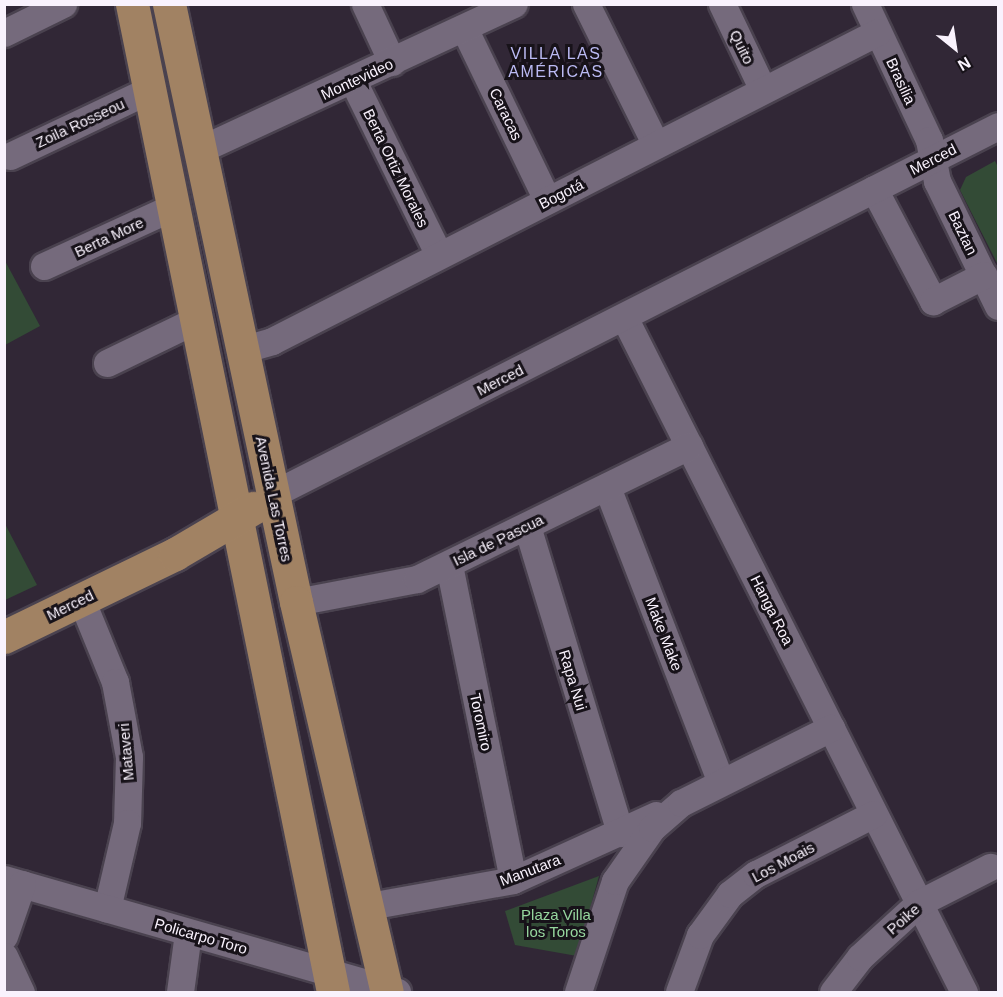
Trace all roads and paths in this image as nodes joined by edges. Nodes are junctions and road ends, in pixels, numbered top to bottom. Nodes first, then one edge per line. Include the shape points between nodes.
1 (63, 4) edge
2 (132, 4) edge
3 (169, 4) edge
4 (365, 4) edge
5 (586, 4) edge
6 (722, 4) edge
7 (865, 4) edge
8 (500, 7) edge
9 (464, 28) junction
10 (878, 32) junction
11 (4, 33) edge
12 (392, 62) junction
13 (353, 81) junction
14 (149, 90) junction
15 (763, 90) junction
16 (999, 126) edge
17 (656, 145) junction
18 (199, 150) junction
19 (10, 156) dead end
20 (933, 159) junction
21 (874, 189) junction
22 (547, 200) junction
23 (173, 207) junction
24 (439, 255) junction
25 (44, 267) dead end
26 (984, 275) junction
27 (999, 306) edge
28 (624, 317) junction
29 (196, 320) junction
30 (241, 350) junction
31 (107, 363) dead end
32 (689, 446) junction
33 (607, 487) junction
34 (275, 493) junction
35 (236, 517) junction
36 (527, 526) junction
37 (449, 565) junction
38 (81, 599) junction
39 (296, 602) junction
40 (4, 636) edge
41 (831, 728) junction
42 (722, 782) junction
43 (681, 803) junction
44 (874, 814) junction
45 (620, 833) junction
46 (990, 867) dead end
47 (513, 880) junction
48 (13, 881) edge
49 (919, 903) junction
50 (369, 906) junction
51 (107, 909) junction
52 (188, 933) junction
53 (4, 936) edge
54 (4, 956) edge
55 (331, 983) edge
56 (390, 992) edge
57 (21, 993) edge
58 (180, 993) edge
59 (578, 993) edge
60 (679, 993) edge
61 (833, 993) edge
62 (963, 993) edge

1 - 11 street
2 - 14 main road
3 - 18 main road, Avenida Las Torres
4 - 12 street
5 - 17 street
6 - 15 street, Quito
7 - 10 street, Brasilia
8 - 9 street, Montevideo
9 - 12 street, Montevideo
9 - 22 street, Caracas
10 - 15 street, Bogotá
10 - 20 street, Brasilia
12 - 13 street, Montevideo
13 - 18 street, Montevideo
13 - 24 street, Berta Ortiz Morales
14 - 19 street, Zoila Rosseou
14 - 23 main road
15 - 17 street, Bogotá
16 - 20 street, Merced
17 - 22 street, Bogotá
18 - 30 main road, Avenida Las Torres
20 - 21 street, Merced
20 - 26 street, Baztan via 937,181
21 - 26 street via 933,301
21 - 28 street, Merced
22 - 24 street, Bogotá
23 - 25 street, Berta More
23 - 29 main road
24 - 30 street, Bogotá via 272,341
26 - 27 street, Baztan
28 - 32 street, Hanga Roa
28 - 34 street, Merced
29 - 31 street
29 - 35 main road
30 - 34 main road, Avenida Las Torres
32 - 33 street, Isla de Pascua
32 - 41 street, Hanga Roa
33 - 36 street, Isla de Pascua
33 - 42 street, Make Make
34 - 35 main road, Merced
34 - 39 main road, Avenida Las Torres
35 - 38 main road, Merced
35 - 55 main road
36 - 37 street, Isla de Pascua
36 - 45 street, Rapa Nui
37 - 39 street, Isla de Pascua via 394,585
37 - 47 street, Toromiro
38 - 40 main road, Merced
38 - 51 street, Mataveri via 115,682 129,757 127,823
39 - 50 main road, Avenida Las Torres
41 - 42 street, Manutara
41 - 44 street, Hanga Roa
42 - 43 street, Manutara
43 - 45 street, Manutara
43 - 59 street, Manutara via 652,828 620,871
44 - 49 street, Hanga Roa
44 - 60 street, Los Moais via 756,874 730,894 700,935
45 - 47 street, Manutara
46 - 49 street, Poike
47 - 50 street, Manutara
48 - 51 street, Policarpo Toro
48 - 53 street
49 - 61 street, Poike via 860,957
49 - 62 street, Hanga Roa
50 - 56 main road, Avenida Las Torres
51 - 52 street, Policarpo Toro
52 - 55 street, Policarpo Toro
52 - 58 street
54 - 57 street
55 - 56 street, Policarpo Toro

